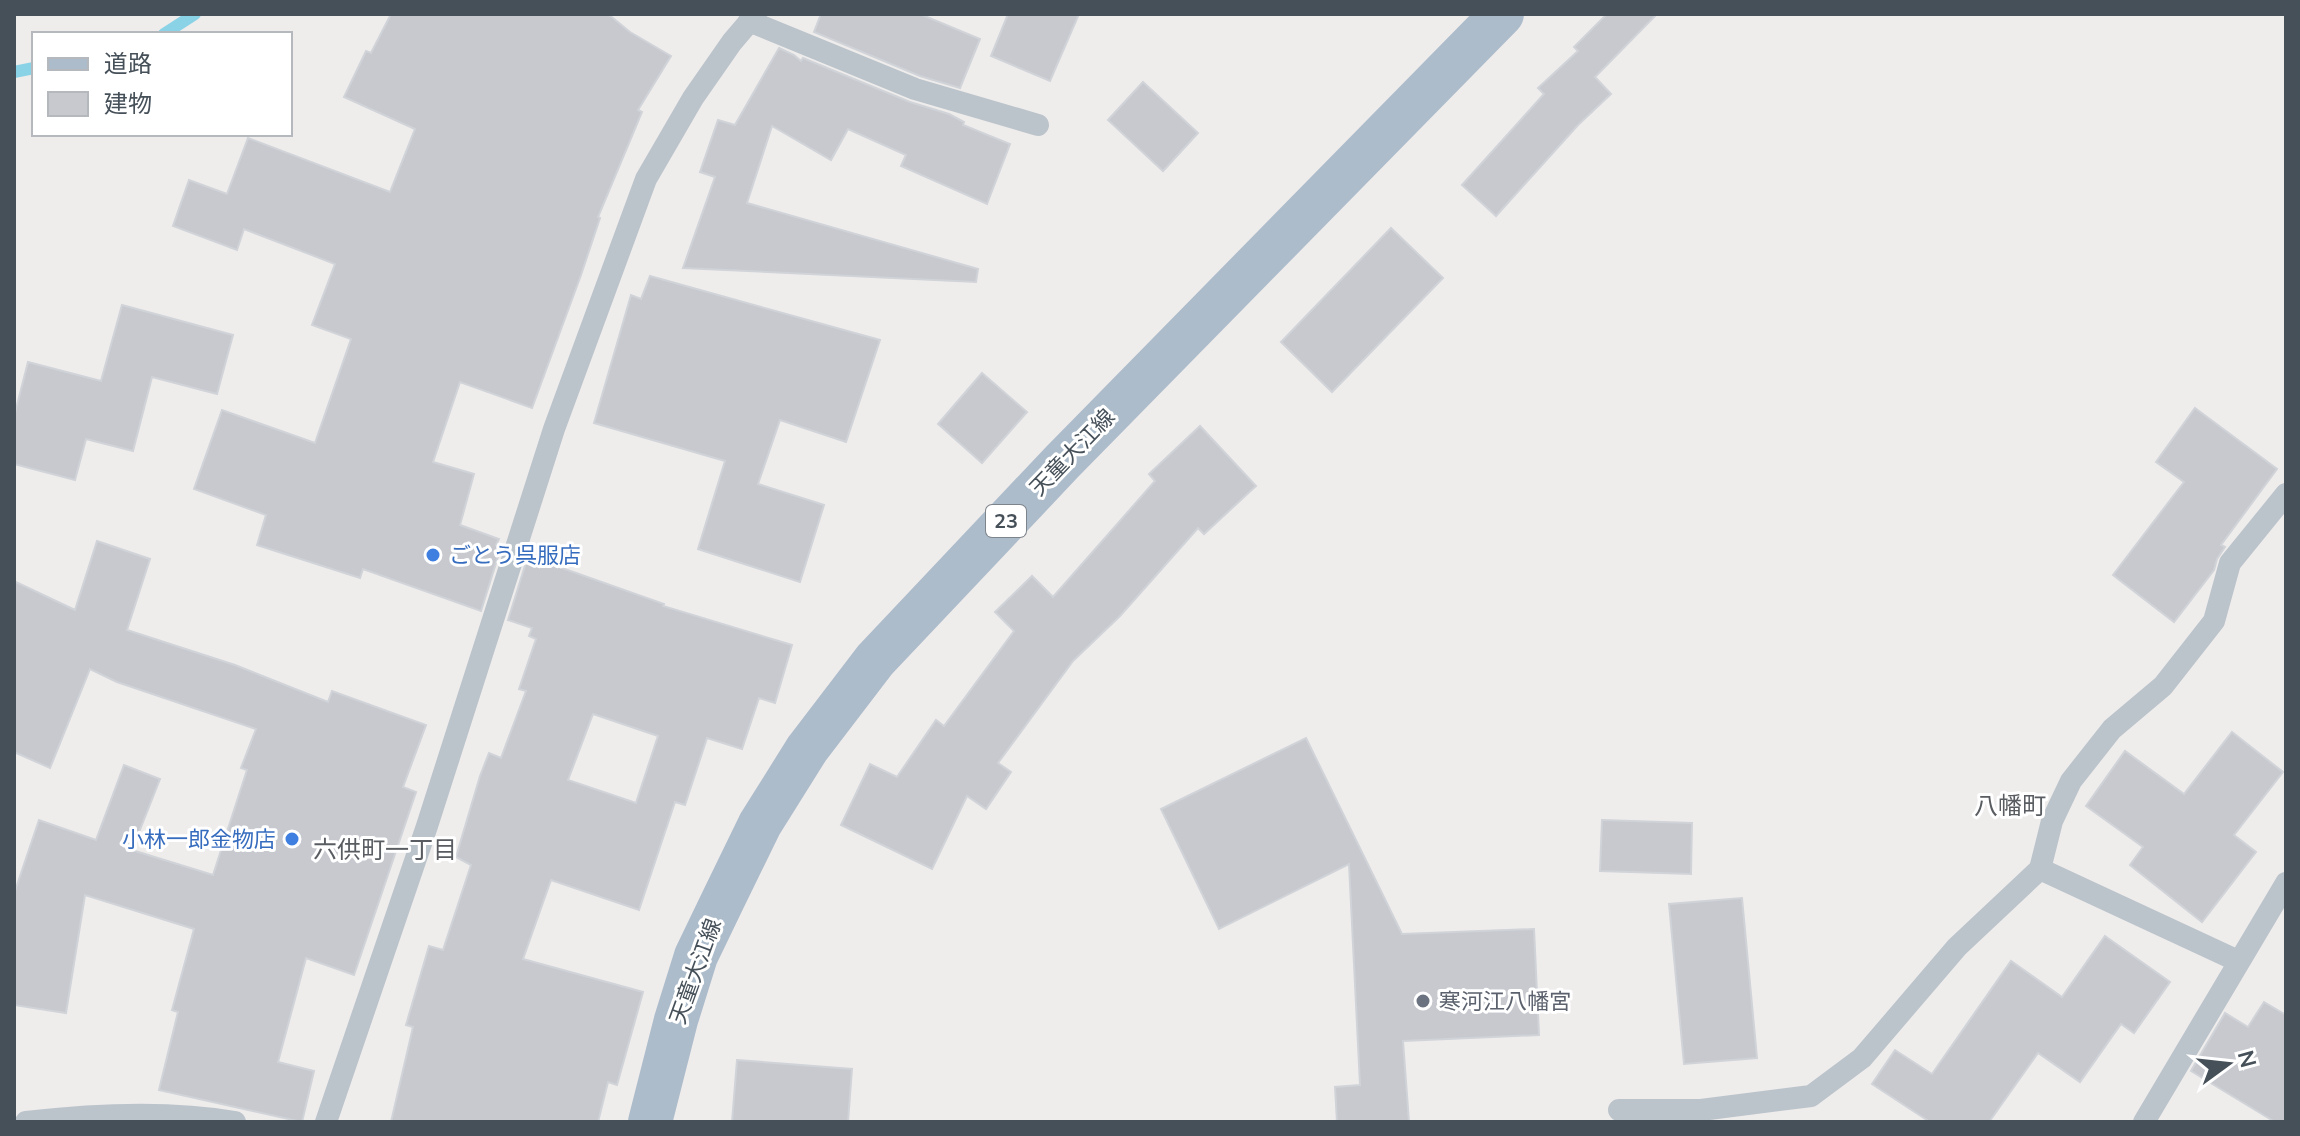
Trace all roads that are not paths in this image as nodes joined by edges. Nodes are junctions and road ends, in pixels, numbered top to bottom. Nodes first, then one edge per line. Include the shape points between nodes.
1 (1502, 14) edge
2 (752, 18) edge
3 (1038, 125) dead end
4 (2286, 494) edge
5 (2040, 869) junction
6 (2286, 883) edge
7 (2238, 961) junction
8 (1619, 1110) dead end
9 (26, 1122) edge
10 (235, 1122) edge
11 (326, 1122) edge
12 (650, 1122) edge
13 (2144, 1122) edge

1 - 12 main road, 天童大江線 / 23 via 875,660 807,749 760,824 728,889 696,956
2 - 3 lane via 915,89
2 - 11 lane via 693,98 646,179 554,429
4 - 5 lane via 2230,563 2214,621 2163,686 2112,729 2071,781 2052,821
5 - 7 lane
5 - 8 lane via 1957,947 1862,1058 1811,1096 1701,1110
6 - 7 lane
7 - 13 lane
9 - 10 lane via 94,1116

